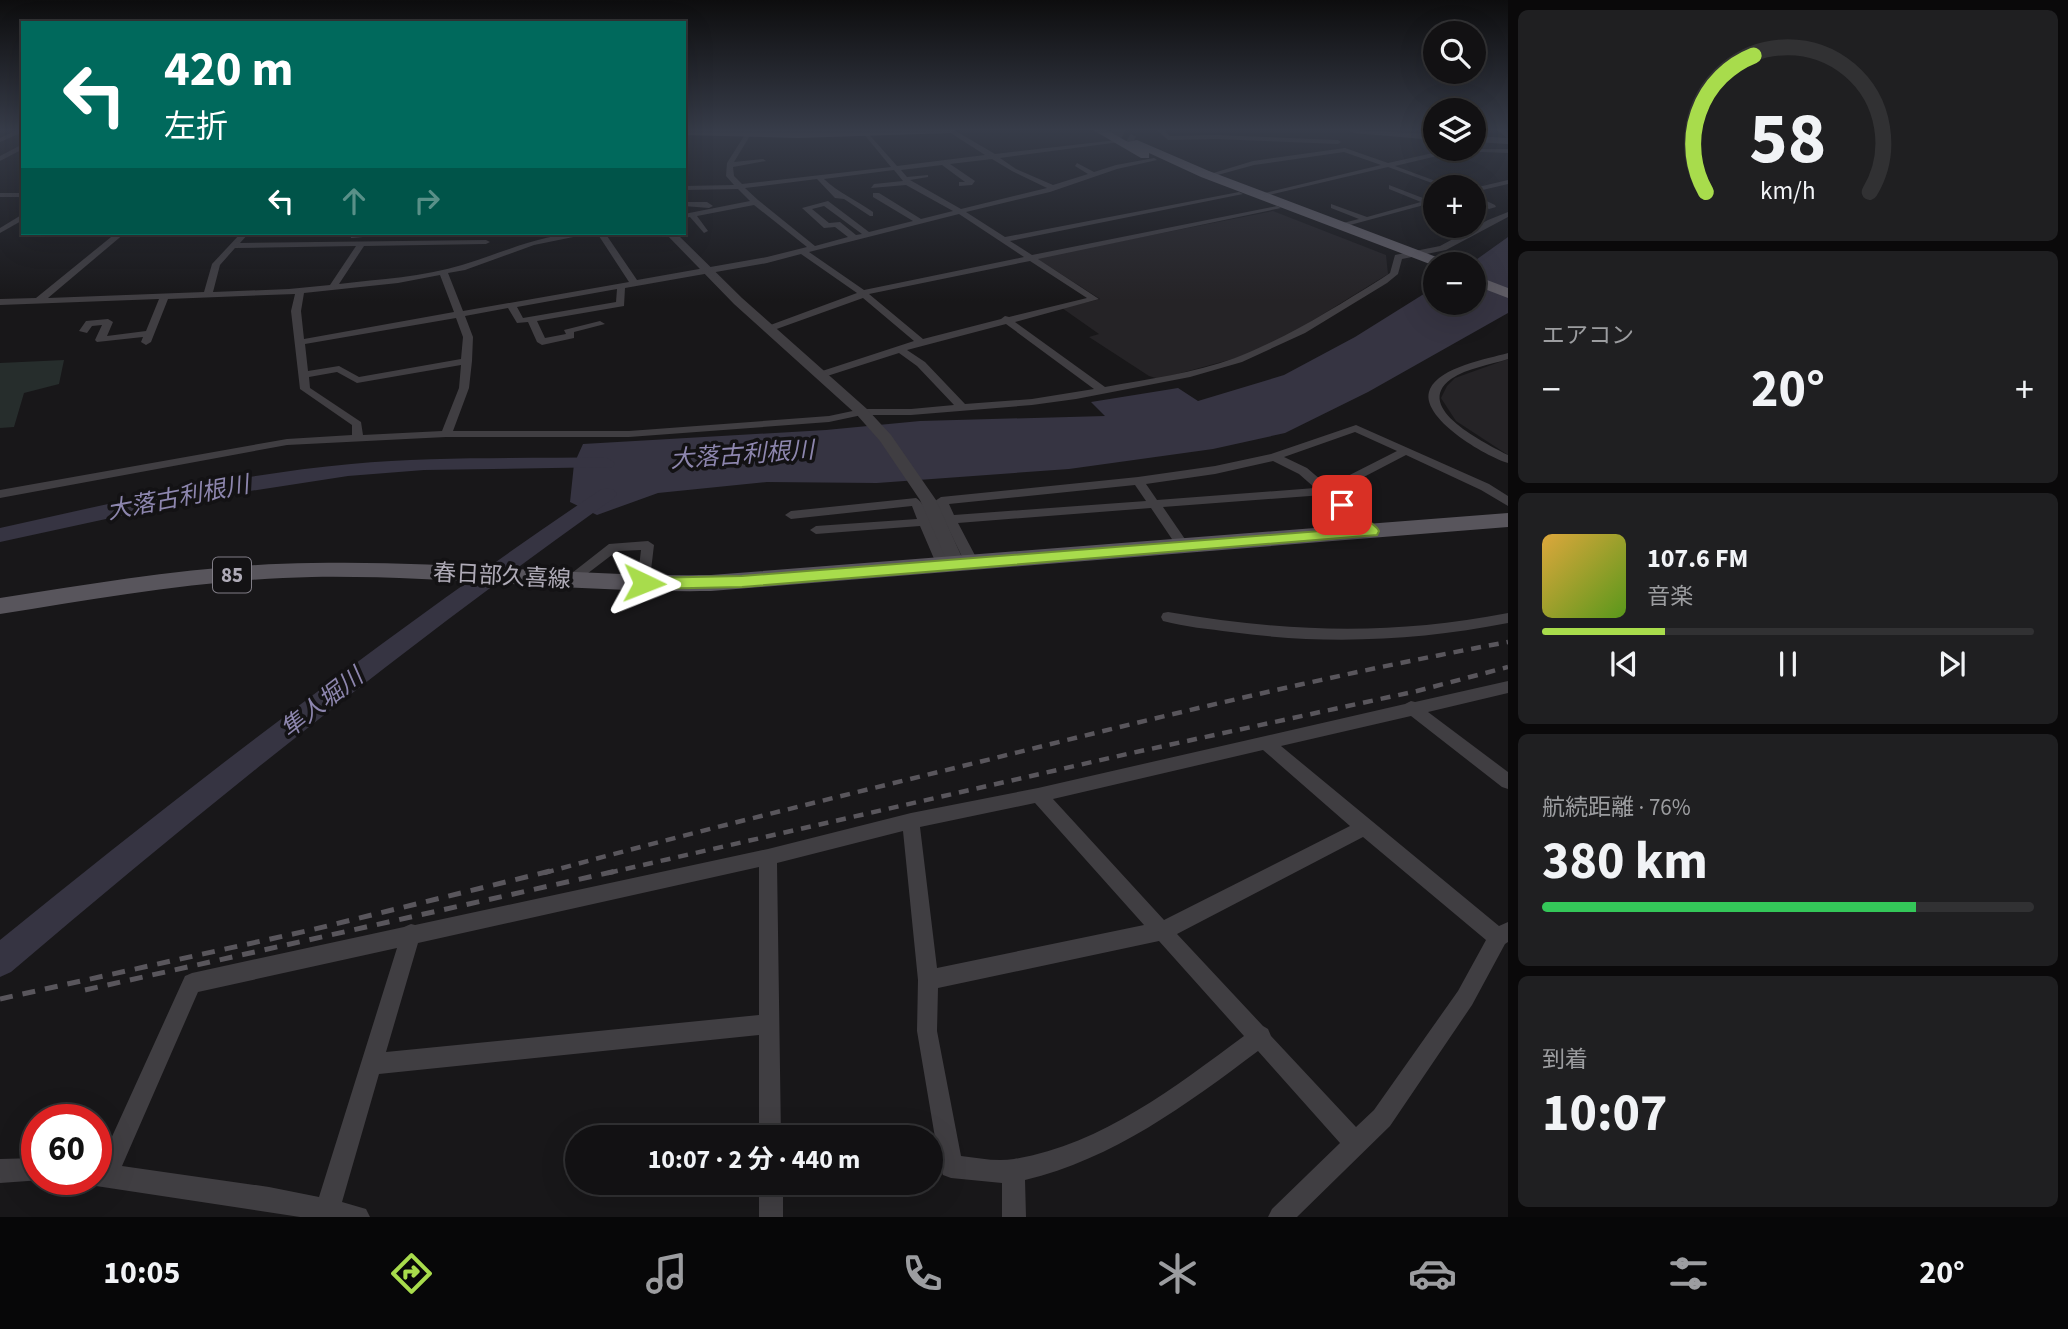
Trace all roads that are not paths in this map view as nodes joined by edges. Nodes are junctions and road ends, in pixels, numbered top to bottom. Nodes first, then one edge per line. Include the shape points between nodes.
1 (706, 187) edge
2 (741, 187) edge
3 (828, 187) edge
4 (888, 187) edge
5 (916, 187) edge
6 (1056, 187) edge
7 (1221, 187) edge
8 (1231, 187) edge
9 (1235, 187) edge
10 (1246, 187) edge
11 (1297, 187) edge
12 (1392, 187) dead end
13 (686, 188) edge
14 (1053, 188) joint
15 (1239, 194) junction
16 (1265, 194) junction
17 (0, 195) edge
18 (21, 195) edge
19 (1423, 198) edge
20 (755, 202) junction
21 (1423, 203) edge
22 (1486, 203) edge
23 (686, 204) edge
24 (1334, 206) dead end
25 (1492, 206) dead end
26 (1283, 207) junction
27 (713, 209) junction
28 (956, 211) junction
29 (870, 214) dead end
30 (1508, 214) edge
31 (688, 215) edge
32 (21, 217) edge
33 (1366, 219) junction
34 (918, 221) junction
35 (1339, 227) junction
36 (0, 231) edge
37 (704, 231) dead end
38 (867, 234) junction
39 (119, 235) edge
40 (243, 235) edge
41 (490, 235) edge
42 (568, 235) edge
43 (602, 235) edge
44 (672, 235) edge
45 (547, 237) edge
46 (854, 238) junction
47 (1003, 240) junction
48 (486, 242) junction
49 (362, 244) junction
50 (232, 246) junction
51 (814, 248) junction
52 (802, 251) junction
53 (1437, 252) edge
54 (1032, 257) junction
55 (1423, 259) edge
56 (1423, 260) edge
57 (476, 263) junction
58 (706, 270) junction
59 (443, 272) junction
60 (634, 282) junction
61 (1486, 283) edge
62 (621, 284) junction
63 (332, 288) junction
64 (300, 291) junction
65 (1508, 291) edge
66 (863, 292) junction
67 (208, 294) junction
68 (164, 297) junction
69 (0, 302) edge
70 (37, 302) junction
71 (511, 305) junction
72 (592, 309) junction
73 (461, 314) junction
74 (531, 319) junction
75 (1004, 319) junction
76 (768, 329) junction
77 (85, 331) dead end
78 (301, 342) junction
79 (921, 342) junction
80 (900, 349) junction
81 (1508, 356) edge
82 (467, 361) junction
83 (303, 374) junction
84 (820, 375) junction
85 (1103, 391) junction
86 (962, 407) junction
87 (865, 416) junction
88 (446, 434) junction
89 (359, 437) junction
90 (1406, 451) junction
91 (1274, 457) junction
92 (1508, 460) edge
93 (1138, 481) junction
94 (1328, 491) junction
95 (0, 495) edge
96 (1154, 504) junction
97 (791, 514) dead end
98 (1507, 516) edge
99 (951, 519) junction
100 (925, 522) junction
101 (816, 530) dead end
102 (1371, 531) junction
103 (1183, 545) junction
104 (955, 559) junction
105 (522, 576) joint
106 (570, 580) junction
107 (644, 583) junction
108 (0, 606) edge
109 (1168, 617) dead end
110 (1508, 618) edge
111 (1508, 687) edge
112 (1411, 707) junction
113 (1266, 743) junction
114 (1508, 782) edge
115 (1038, 795) junction
116 (911, 821) junction
117 (1364, 827) junction
118 (768, 857) junction
119 (1163, 931) junction
120 (411, 933) junction
121 (1503, 934) edge
122 (928, 980) junction
123 (770, 1024) junction
124 (1261, 1036) junction
125 (373, 1064) junction
126 (770, 1125) edge
127 (1356, 1144) junction
128 (112, 1152) edge
129 (21, 1170) edge
130 (0, 1171) edge
131 (1013, 1171) junction
132 (112, 1177) edge
133 (771, 1195) edge
134 (327, 1211) junction
135 (358, 1217) edge
136 (771, 1217) edge
137 (1014, 1217) edge
138 (1280, 1217) edge

1 - 13 street
2 - 20 street
3 - 29 street
4 - 34 street via 875,191
5 - 28 street
6 - 14 street
7 - 15 highway
8 - 35 highway
9 - 26 highway
10 - 16 highway
11 - 16 street
12 - 19 street
14 - 28 street
15 - 26 highway
15 - 47 street
16 - 26 highway
17 - 18 street
20 - 27 street
20 - 51 street
21 - 33 street
22 - 25 street
23 - 27 street via 707,204
24 - 33 street
26 - 35 highway
26 - 54 street
27 - 31 street
28 - 34 street
28 - 47 street
30 - 53 street via 1480,225
31 - 37 street
32 - 36 street
33 - 35 street
34 - 38 street
35 - 55 highway
38 - 46 street
38 - 46 street via 825,203 806,208 827,226 836,224
39 - 70 street
40 - 50 street
41 - 48 street
42 - 45 street
43 - 60 street
44 - 58 street
45 - 57 street
46 - 51 street
47 - 54 street
48 - 49 street
48 - 57 street
49 - 50 street
49 - 63 street
50 - 67 street via 216,264
51 - 52 street
52 - 58 street
52 - 66 street
54 - 66 street
54 - 75 street via 1094,299
56 - 85 street via 1398,257 1394,274 1274,345 1190,374
57 - 59 street
58 - 60 street
58 - 76 street
59 - 63 street
59 - 73 street
60 - 62 street
61 - 65 highway
62 - 71 street
62 - 72 street via 621,304
63 - 64 street
64 - 67 street
64 - 78 street via 296,311
66 - 76 street
66 - 79 street
67 - 68 street
68 - 70 street
68 - 77 street via 148,338 100,340 108,322 89,323
69 - 70 street
71 - 73 street
71 - 74 street via 520,321
72 - 74 street
72 - 74 street via 602,328 569,331 571,336 542,342
73 - 78 street
73 - 82 street via 468,337
75 - 79 street
75 - 85 street
76 - 84 street
78 - 83 street
79 - 80 street
80 - 84 street
80 - 86 street
81 - 92 street via 1448,377 1436,388 1433,404 1446,421
82 - 83 street via 358,380 339,369
82 - 88 street via 464,387
83 - 89 street via 305,389 357,424
84 - 87 street
85 - 86 street
86 - 87 street
87 - 88 street via 629,434
87 - 104 street via 915,479
88 - 89 street
89 - 95 street via 274,444
90 - 91 street via 1356,428
90 - 94 street
90 - 98 street via 1485,487
91 - 93 street
91 - 94 street via 1303,471
93 - 96 street
93 - 99 street via 941,500
94 - 96 street
94 - 102 street
96 - 99 street
96 - 103 street
97 - 100 street via 916,502
98 - 102 main road, 春日部久喜線 / 85
99 - 104 street
100 - 101 street
100 - 104 street
102 - 103 main road, 春日部久喜線 / 85
103 - 104 main road, 春日部久喜線 / 85
104 - 107 main road, 春日部久喜線 / 85 via 711,583
105 - 106 main road, 春日部久喜線 / 85
105 - 108 main road, 春日部久喜線 / 85 via 312,570 238,574
106 - 107 main road, 春日部久喜線 / 85
106 - 107 street via 614,547 648,545
109 - 110 street via 1333,637 1436,632
111 - 112 street
112 - 113 street
112 - 114 street
113 - 115 street
113 - 117 street
115 - 116 street
115 - 119 street
116 - 118 street
116 - 122 street
117 - 119 street
117 - 121 street
118 - 120 street
118 - 123 street
119 - 122 street
119 - 124 street
120 - 125 street
120 - 128 street via 192,983
121 - 127 street via 1382,1118
122 - 131 street via 927,1031 951,1167
123 - 125 street
123 - 126 street
124 - 127 street
124 - 131 street via 1182,1094 1084,1151
125 - 134 street
127 - 138 street
129 - 130 street
131 - 137 street
132 - 134 street
133 - 136 street
134 - 135 street

